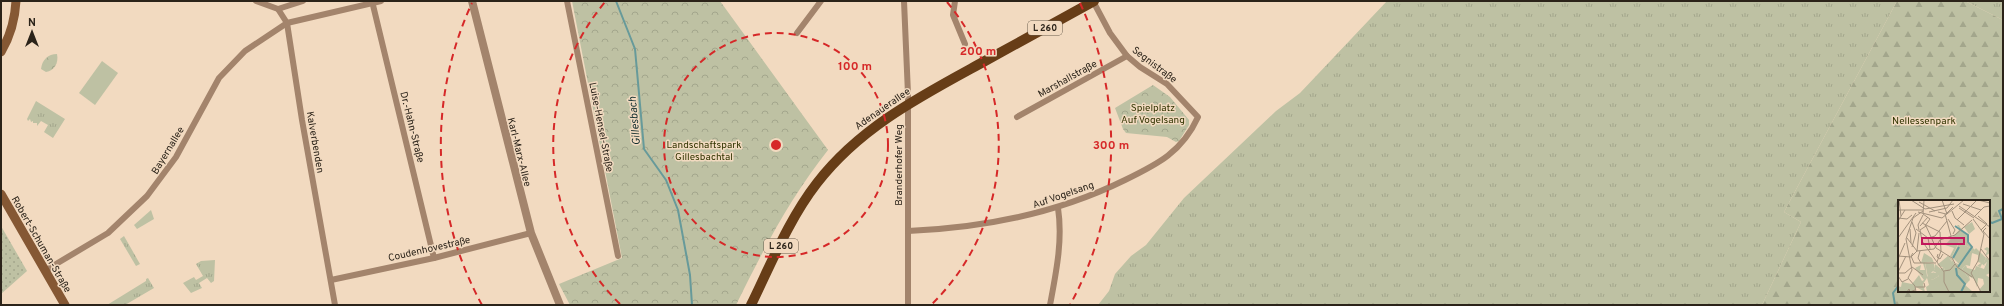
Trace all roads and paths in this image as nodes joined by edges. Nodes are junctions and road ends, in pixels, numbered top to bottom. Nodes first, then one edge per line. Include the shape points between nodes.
1 (16, 1) edge
2 (256, 1) edge
3 (303, 1) edge
4 (381, 1) edge
5 (472, 1) edge
6 (567, 1) edge
7 (821, 1) edge
8 (904, 1) edge
9 (955, 1) edge
10 (1093, 1) edge
11 (372, 2) edge
12 (278, 9) junction
13 (287, 23) junction
14 (797, 33) dead end
15 (965, 44) dead end
16 (1, 52) edge
17 (1127, 56) junction
18 (908, 104) junction
19 (1017, 117) dead end
20 (1198, 117) joint
21 (1, 194) edge
22 (1058, 208) junction
23 (908, 231) junction
24 (532, 233) junction
25 (618, 256) dead end
26 (434, 258) junction
27 (46, 270) junction
28 (331, 280) junction
29 (65, 305) edge
30 (335, 305) edge
31 (560, 305) edge
32 (751, 305) edge
33 (908, 305) edge
34 (1050, 305) edge

1 - 16 main road via 15,21
2 - 12 street
3 - 12 street
4 - 11 street, Bayernallee
5 - 24 street, Karl-Marx-Allee
6 - 25 street, Luise-Hensel-Straße
7 - 14 street
8 - 18 street, Branderhofer Weg
9 - 15 street via 954,15
10 - 17 street, Segnistraße via 1110,33
10 - 18 main road, Adenauerallee / L 260
11 - 13 street, Bayernallee
11 - 26 street, Dr.-Hahn-Straße
12 - 13 street, Kalverbenden
13 - 27 street, Bayernallee via 253,45 227,69 210,94 176,157 147,196 108,233
13 - 28 street, Kalverbenden
17 - 19 street, Marshallstraße
17 - 20 street, Segnistraße via 1140,68 1167,84
18 - 23 street, Branderhofer Weg
18 - 32 main road, Adenauerallee / L 260 via 862,136 840,156 816,184 791,224
20 - 22 street, Auf Vogelsang via 1186,139 1167,157 1110,187
21 - 27 main road, Robert-Schuman-Straße
22 - 23 street, Auf Vogelsang via 978,226
22 - 34 street via 1060,242
23 - 33 street, Branderhofer Weg
24 - 26 street, Coudenhovestraße
24 - 31 street, Karl-Marx-Allee
26 - 28 street, Coudenhovestraße
27 - 29 main road, Robert-Schuman-Straße
28 - 30 street, Kalverbenden

